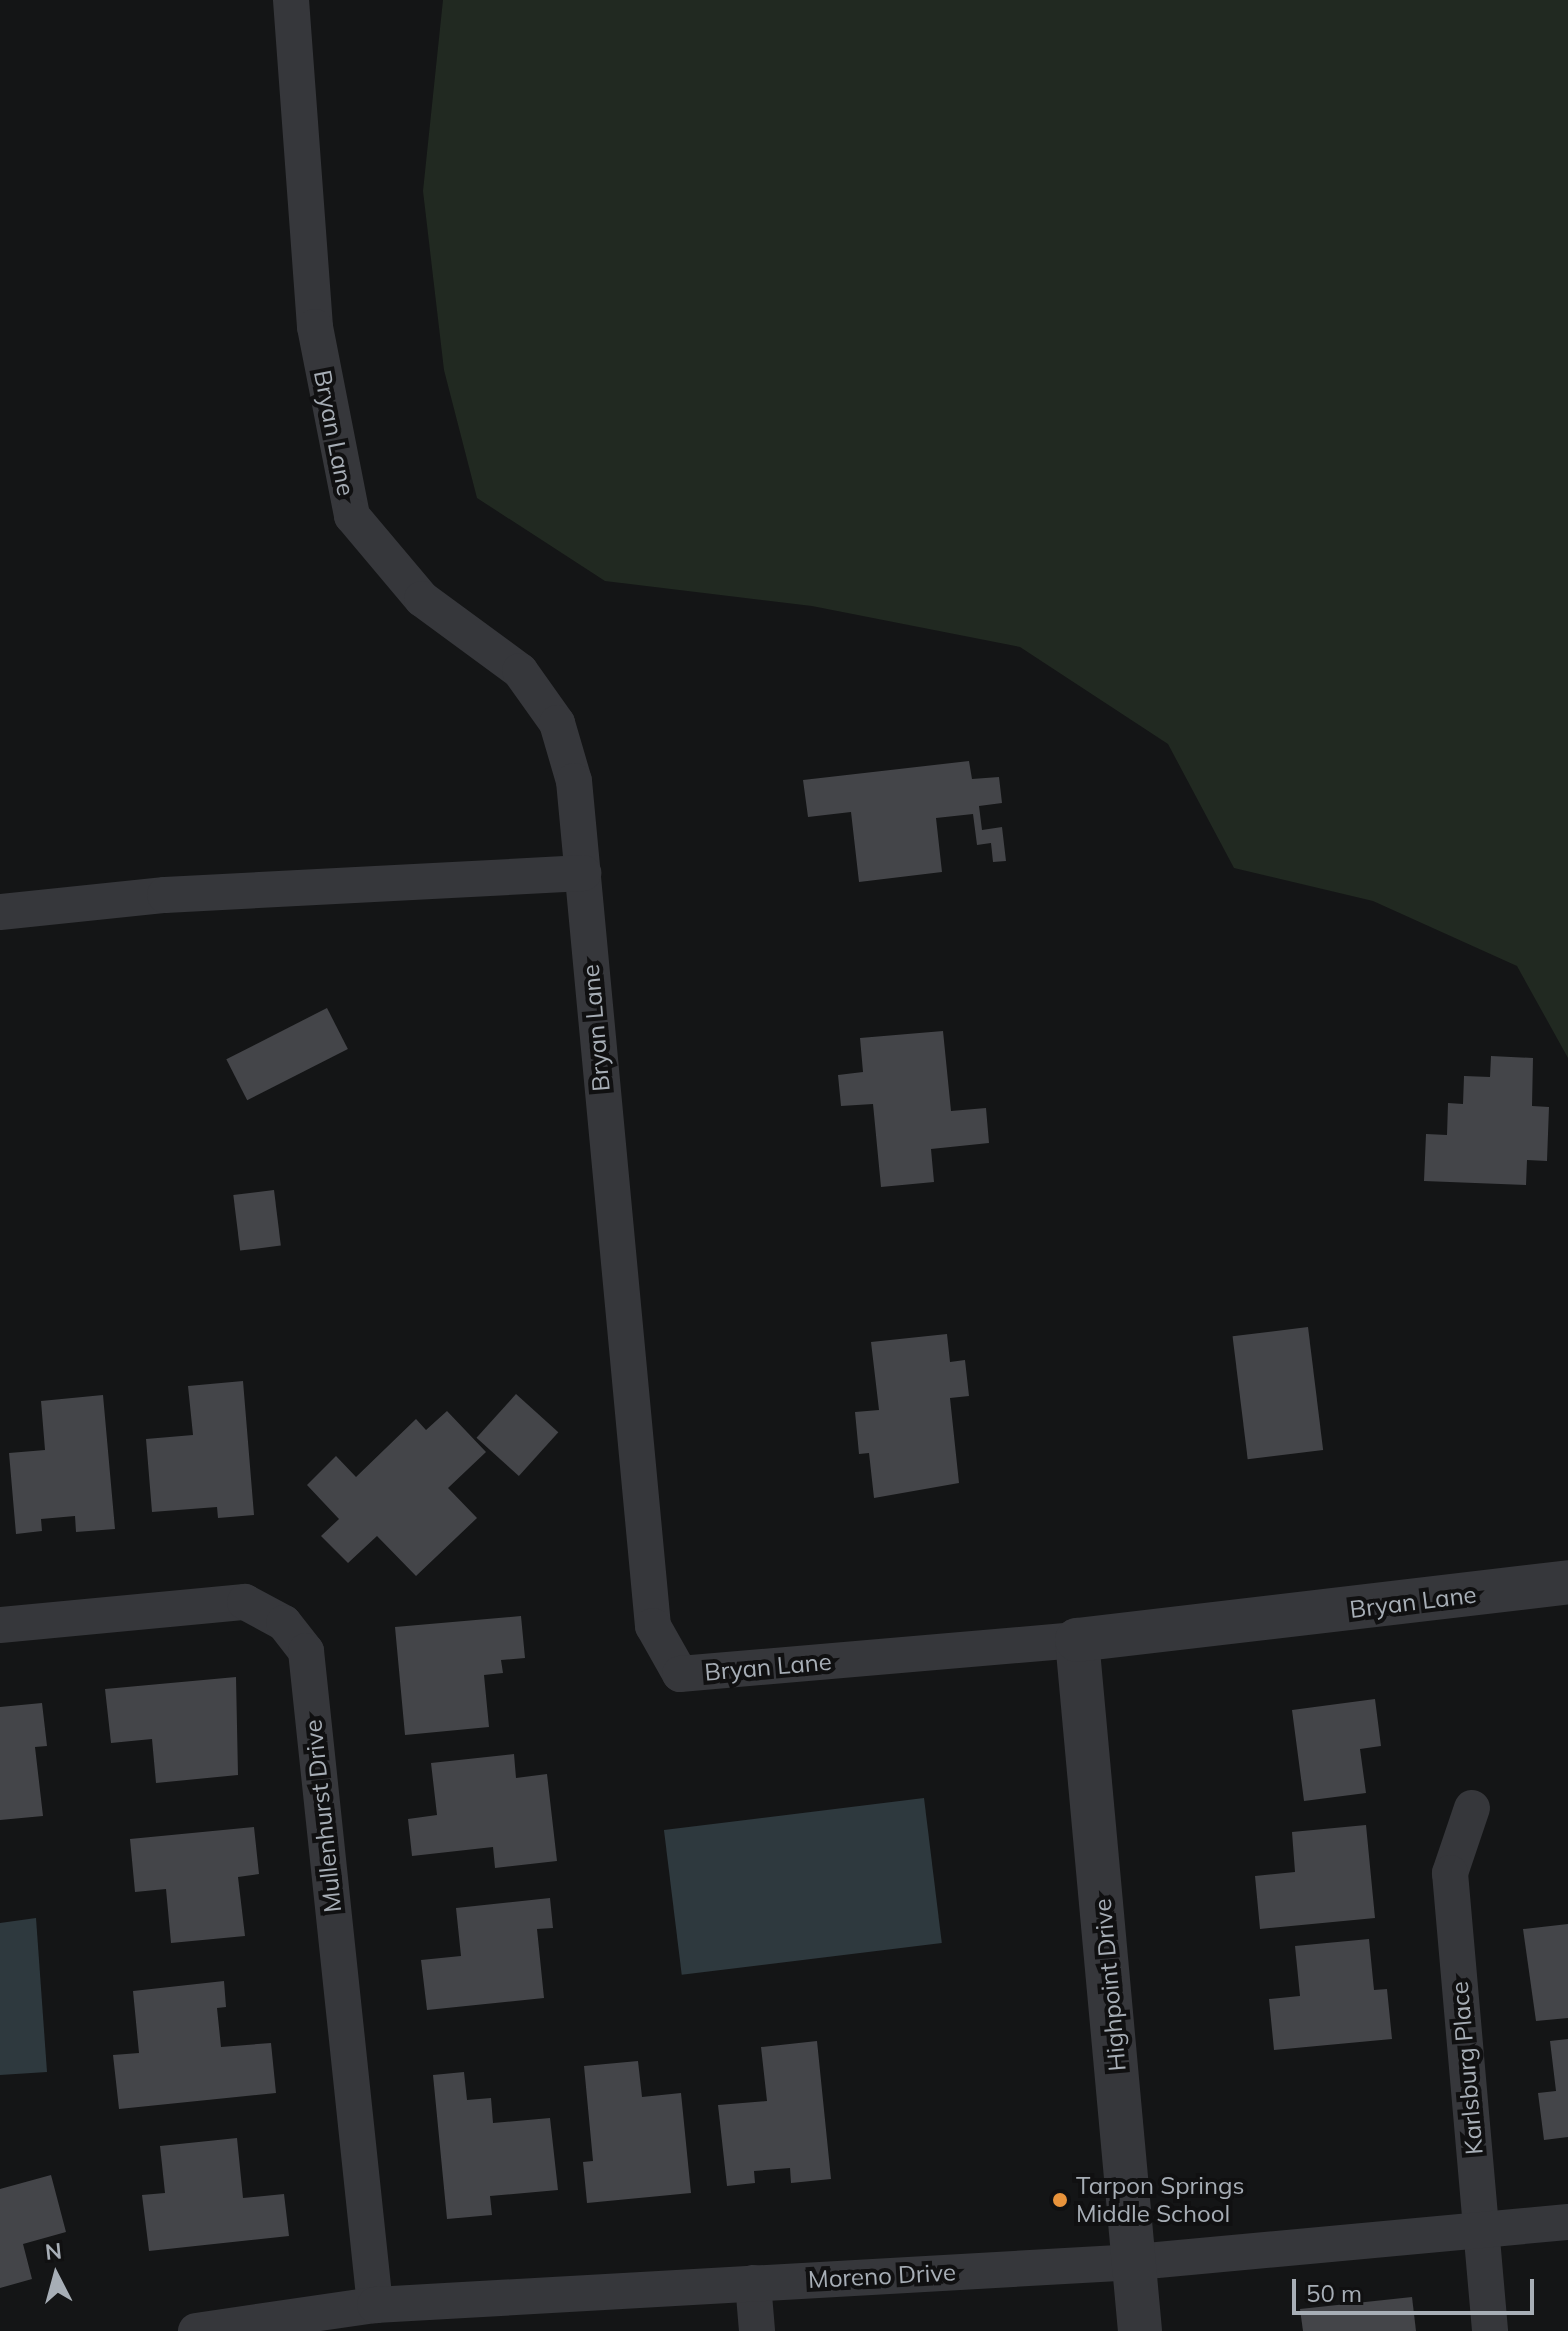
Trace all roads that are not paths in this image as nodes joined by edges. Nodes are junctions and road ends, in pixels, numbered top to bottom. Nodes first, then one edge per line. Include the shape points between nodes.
1 (291, 0) edge
2 (583, 873) junction
3 (0, 912) edge
4 (1568, 1582) edge
5 (0, 1625) edge
6 (1077, 1640) junction
7 (1472, 1808) dead end
8 (1568, 2222) edge
9 (1482, 2231) junction
10 (1136, 2262) junction
11 (753, 2283) junction
12 (375, 2305) junction
13 (196, 2331) edge
14 (757, 2331) edge
15 (1140, 2331) edge
16 (1490, 2331) edge

1 - 2 street, Bryan Lane via 315,327 352,516 422,599 520,671 557,723 574,781
2 - 3 street via 165,895
2 - 6 street, Bryan Lane via 653,1626 680,1674
4 - 6 street, Bryan Lane
5 - 12 street, Mullenhurst Drive via 245,1602 284,1623 306,1651
6 - 10 street, Highpoint Drive
7 - 9 street, Karlsburg Place via 1450,1873
8 - 9 street, Moreno Drive
9 - 10 street, Moreno Drive
9 - 16 street, Karlsburg Place
10 - 11 street, Moreno Drive
10 - 15 street, Highpoint Drive
11 - 12 street, Moreno Drive
11 - 14 street
12 - 13 street, Moreno Drive

